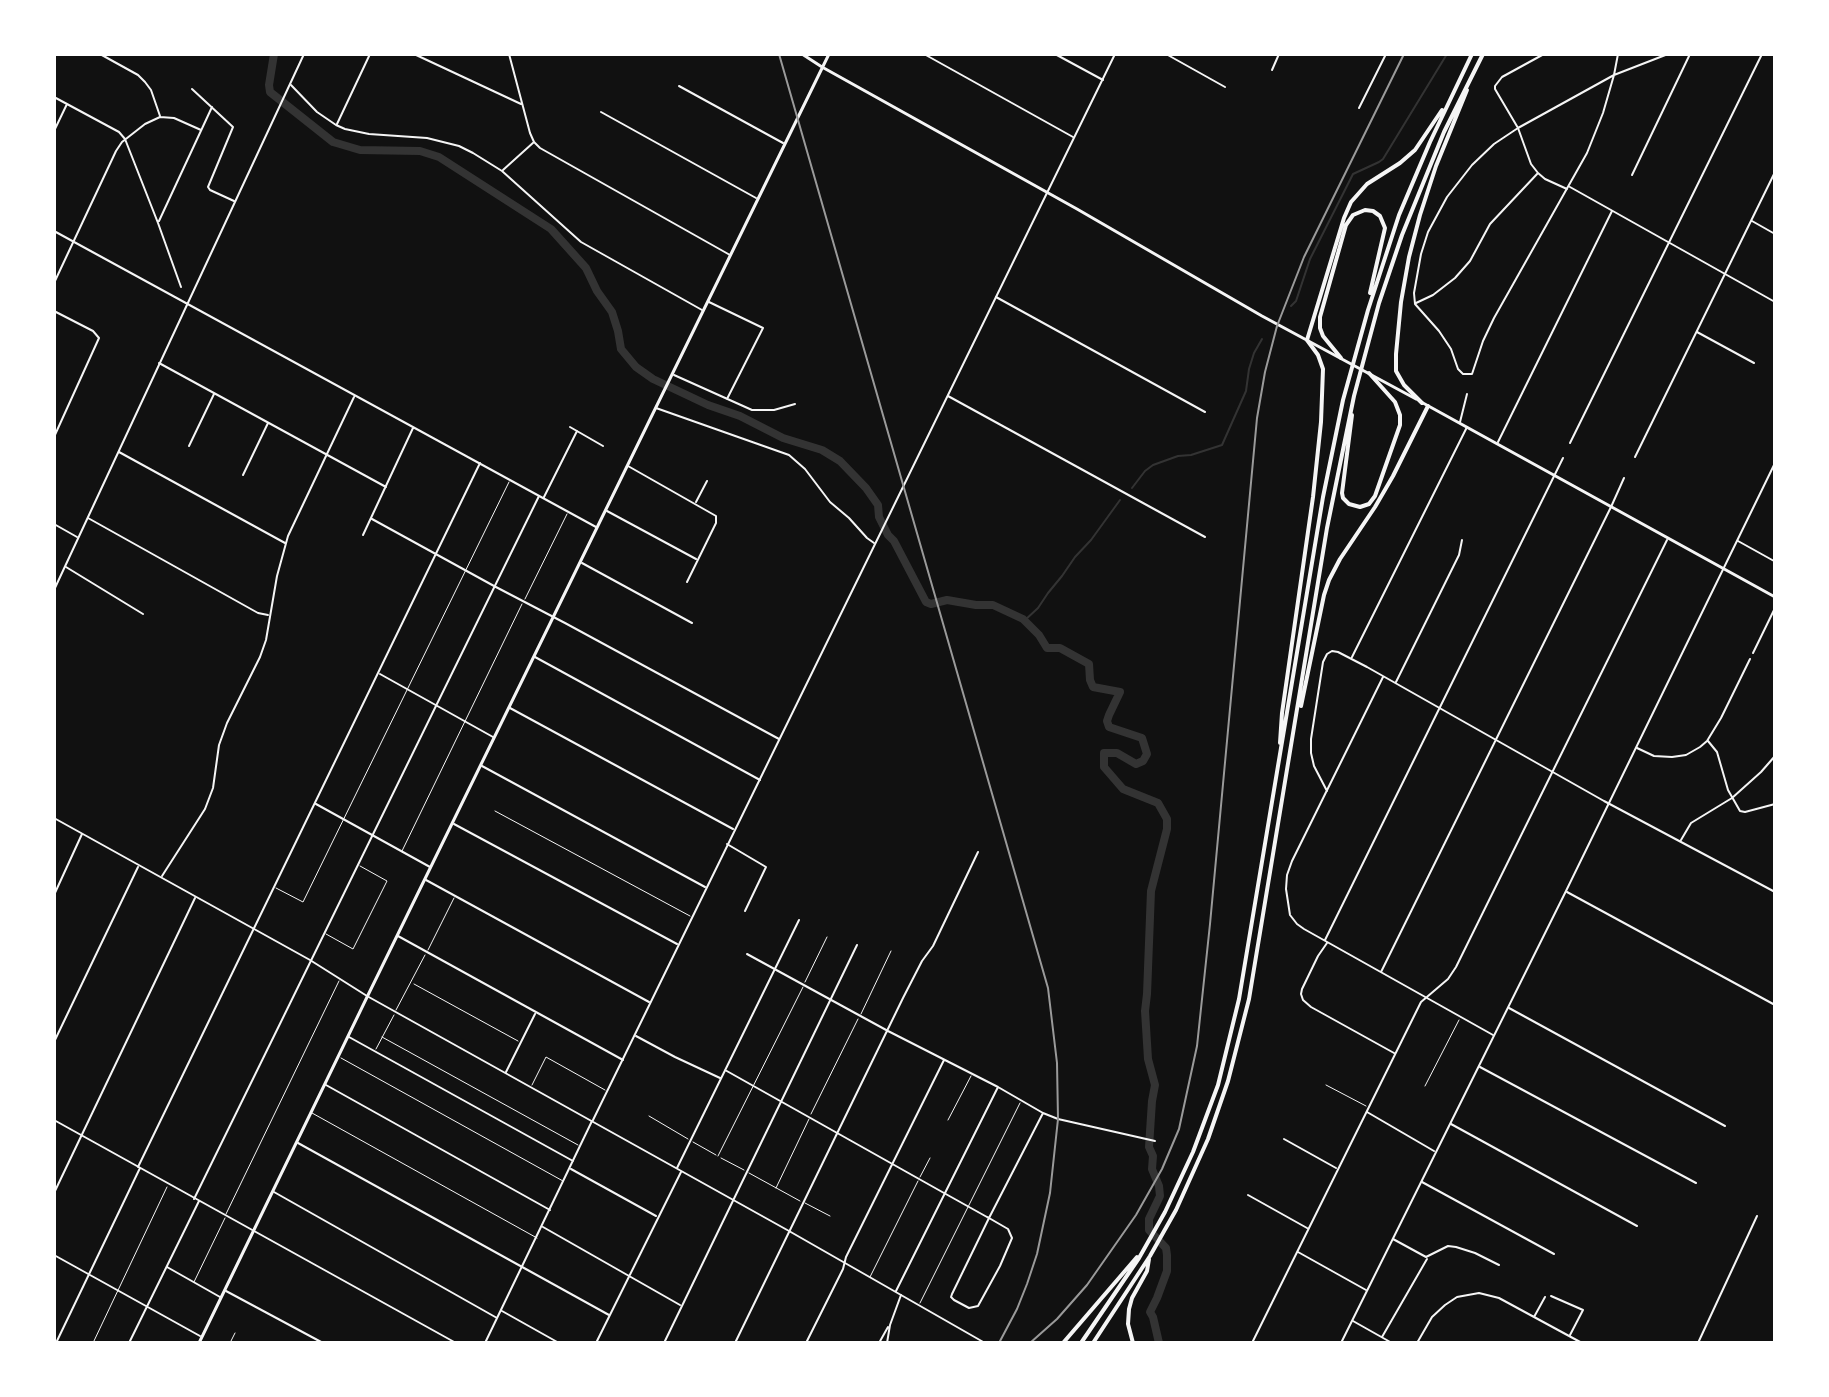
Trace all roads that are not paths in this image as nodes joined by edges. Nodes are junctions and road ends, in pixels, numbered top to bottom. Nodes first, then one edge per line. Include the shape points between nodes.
1 (100, 54) edge
2 (304, 54) edge
3 (370, 54) edge
4 (414, 54) edge
5 (509, 54) edge
6 (802, 54) edge
7 (829, 54) edge
8 (924, 54) edge
9 (1055, 54) edge
10 (1115, 54) edge
11 (1166, 54) edge
12 (1279, 54) edge
13 (1386, 54) edge
14 (1472, 54) edge
15 (1483, 54) edge
16 (1544, 54) edge
17 (1618, 54) edge
18 (1668, 54) edge
19 (1690, 54) edge
20 (1762, 54) edge
21 (822, 67) junction
22 (1272, 70) dead end
23 (1472, 75) junction
24 (1614, 75) junction
25 (1103, 80) junction
26 (290, 83) junction
27 (679, 86) dead end
28 (1225, 87) dead end
29 (192, 89) dead end
30 (1452, 94) junction
31 (54, 97) edge
32 (67, 104) junction
33 (522, 104) junction
34 (213, 106) junction
35 (1359, 108) dead end
36 (601, 112) dead end
37 (160, 117) junction
38 (336, 125) junction
39 (1518, 128) junction
40 (201, 130) junction
41 (54, 131) edge
42 (1074, 138) junction
43 (125, 139) junction
44 (534, 142) junction
45 (784, 144) junction
46 (502, 171) junction
47 (1775, 172) edge
48 (1538, 173) junction
49 (1632, 175) dead end
50 (1568, 188) junction
51 (1047, 193) junction
52 (757, 199) junction
53 (235, 202) junction
54 (1612, 211) junction
55 (1751, 220) junction
56 (158, 223) junction
57 (54, 231) edge
58 (1775, 234) edge
59 (73, 242) junction
60 (1668, 243) junction
61 (730, 255) junction
62 (1724, 274) junction
63 (54, 283) edge
64 (181, 287) dead end
65 (996, 297) junction
66 (708, 302) junction
67 (1775, 302) edge
68 (186, 303) junction
69 (1415, 304) junction
70 (1368, 310) junction
71 (54, 311) edge
72 (703, 311) junction
73 (1696, 331) junction
74 (1307, 340) junction
75 (1342, 359) junction
76 (159, 363) junction
77 (1754, 363) dead end
78 (1368, 373) junction
79 (673, 374) junction
80 (214, 394) junction
81 (1467, 394) dead end
82 (355, 395) junction
83 (948, 396) junction
84 (1354, 396) junction
85 (727, 399) junction
86 (1422, 403) junction
87 (795, 404) dead end
88 (1428, 406) junction
89 (656, 408) junction
90 (1205, 412) dead end
91 (268, 423) junction
92 (1459, 423) junction
93 (414, 427) junction
94 (570, 427) dead end
95 (1468, 427) junction
96 (577, 431) junction
97 (54, 437) edge
98 (1570, 443) dead end
99 (1497, 444) junction
100 (189, 446) dead end
101 (603, 446) dead end
102 (118, 451) junction
103 (326, 455) junction
104 (1635, 457) dead end
105 (1563, 458) dead end
106 (480, 463) junction
107 (1775, 463) edge
108 (627, 466) junction
109 (243, 475) dead end
110 (1554, 475) junction
111 (1624, 478) dead end
112 (510, 479) junction
113 (707, 481) dead end
114 (386, 487) junction
115 (539, 496) junction
116 (543, 498) junction
117 (695, 503) junction
118 (1611, 507) junction
119 (606, 510) junction
120 (568, 512) junction
121 (88, 518) junction
122 (372, 519) junction
123 (54, 524) edge
124 (597, 528) junction
125 (363, 535) dead end
126 (78, 537) junction
127 (1205, 537) dead end
128 (1668, 538) junction
129 (1462, 540) dead end
130 (1737, 541) junction
131 (286, 543) junction
132 (875, 543) junction
133 (435, 555) junction
134 (698, 560) junction
135 (1775, 560) edge
136 (580, 562) junction
137 (65, 566) junction
138 (1723, 569) junction
139 (465, 571) junction
140 (687, 582) dead end
141 (494, 586) junction
142 (54, 590) edge
143 (1775, 597) edge
144 (523, 602) junction
145 (1775, 608) edge
146 (143, 614) dead end
147 (269, 616) junction
148 (553, 618) junction
149 (692, 623) dead end
150 (1753, 653) dead end
151 (534, 657) junction
152 (1351, 659) junction
153 (1750, 659) dead end
154 (378, 673) junction
155 (1383, 677) junction
156 (1395, 683) junction
157 (407, 689) junction
158 (435, 705) junction
159 (509, 708) junction
160 (1440, 709) junction
161 (465, 721) junction
162 (495, 737) junction
163 (779, 739) junction
164 (1496, 740) junction
165 (1707, 741) junction
166 (1291, 748) junction
167 (1636, 748) junction
168 (1775, 756) edge
169 (1279, 761) junction
170 (481, 766) junction
171 (1553, 771) junction
172 (760, 780) junction
173 (1327, 791) junction
174 (1732, 798) junction
175 (315, 803) junction
176 (1609, 803) junction
177 (1775, 804) edge
178 (495, 811) dead end
179 (54, 818) edge
180 (344, 820) junction
181 (452, 824) junction
182 (735, 830) junction
183 (82, 834) junction
184 (372, 836) junction
185 (1680, 841) junction
186 (727, 844) junction
187 (401, 851) junction
188 (978, 852) dead end
189 (139, 865) junction
190 (358, 865) junction
191 (431, 867) junction
192 (161, 877) junction
193 (425, 880) junction
194 (274, 887) junction
195 (706, 888) junction
196 (1566, 891) junction
197 (1775, 892) edge
198 (54, 895) edge
199 (455, 895) junction
200 (195, 896) junction
201 (745, 911) dead end
202 (692, 917) junction
203 (799, 920) dead end
204 (253, 929) junction
205 (324, 933) junction
206 (397, 935) junction
207 (827, 937) dead end
208 (1327, 941) junction
209 (678, 945) junction
210 (857, 945) dead end
211 (427, 951) junction
212 (891, 951) dead end
213 (747, 954) dead end
214 (310, 960) junction
215 (775, 968) junction
216 (1381, 972) junction
217 (340, 979) junction
218 (412, 983) junction
219 (804, 985) junction
220 (367, 996) junction
221 (1426, 998) junction
222 (831, 1000) junction
223 (650, 1003) junction
224 (1775, 1005) edge
225 (1508, 1007) junction
226 (395, 1012) junction
227 (536, 1012) junction
228 (860, 1015) junction
229 (1461, 1017) junction
230 (888, 1031) junction
231 (635, 1035) junction
232 (348, 1036) junction
233 (1494, 1036) junction
234 (382, 1037) junction
235 (54, 1042) edge
236 (521, 1043) junction
237 (375, 1051) junction
238 (1395, 1054) junction
239 (338, 1056) junction
240 (944, 1059) junction
241 (623, 1060) junction
242 (1479, 1066) junction
243 (725, 1070) junction
244 (505, 1073) junction
245 (972, 1073) junction
246 (721, 1079) junction
247 (325, 1084) junction
248 (1326, 1085) dead end
249 (753, 1086) junction
250 (1425, 1086) dead end
251 (530, 1087) junction
252 (998, 1087) junction
253 (608, 1091) junction
254 (1021, 1100) junction
255 (781, 1101) junction
256 (1367, 1110) junction
257 (311, 1112) junction
258 (1043, 1113) junction
259 (649, 1116) dead end
260 (809, 1117) junction
261 (54, 1120) edge
262 (948, 1120) dead end
263 (592, 1121) junction
264 (1450, 1123) junction
265 (1725, 1126) dead end
266 (838, 1133) junction
267 (82, 1136) junction
268 (1284, 1139) dead end
269 (691, 1140) junction
270 (1155, 1141) dead end
271 (297, 1142) junction
272 (581, 1146) junction
273 (1436, 1152) junction
274 (718, 1156) junction
275 (930, 1158) dead end
276 (573, 1161) junction
277 (892, 1164) junction
278 (139, 1168) junction
279 (570, 1168) junction
280 (677, 1169) junction
281 (1337, 1169) junction
282 (681, 1171) junction
283 (747, 1172) junction
284 (919, 1179) junction
285 (563, 1181) junction
286 (1421, 1182) junction
287 (1696, 1183) dead end
288 (169, 1184) junction
289 (776, 1188) junction
290 (55, 1189) edge
291 (273, 1192) junction
292 (944, 1193) junction
293 (1248, 1195) dead end
294 (194, 1199) junction
295 (733, 1200) junction
296 (199, 1201) junction
297 (803, 1203) junction
298 (967, 1206) junction
299 (550, 1210) junction
300 (226, 1214) junction
301 (830, 1216) dead end
302 (1757, 1216) dead end
303 (658, 1217) junction
304 (989, 1218) junction
305 (1637, 1226) dead end
306 (542, 1227) junction
307 (1308, 1228) junction
308 (254, 1231) junction
309 (789, 1231) junction
310 (537, 1238) junction
311 (1393, 1239) junction
312 (1146, 1247) junction
313 (1297, 1252) junction
314 (1554, 1254) dead end
315 (54, 1255) edge
316 (1150, 1256) junction
317 (1428, 1257) junction
318 (845, 1262) junction
319 (1499, 1265) dead end
320 (166, 1267) junction
321 (523, 1267) junction
322 (89, 1275) junction
323 (629, 1277) junction
324 (870, 1277) junction
325 (194, 1282) junction
326 (225, 1290) junction
327 (1367, 1290) junction
328 (118, 1291) junction
329 (896, 1292) junction
330 (901, 1295) junction
331 (1551, 1296) dead end
332 (1545, 1297) dead end
333 (221, 1298) junction
334 (919, 1305) junction
335 (682, 1306) junction
336 (147, 1307) junction
337 (501, 1311) junction
338 (609, 1315) junction
339 (1534, 1317) junction
340 (497, 1318) junction
341 (1352, 1320) junction
342 (890, 1325) junction
343 (235, 1333) dead end
344 (1569, 1336) junction
345 (202, 1337) junction
346 (1382, 1337) junction
347 (56, 1343) edge
348 (93, 1343) edge
349 (129, 1343) edge
350 (199, 1343) edge
351 (230, 1343) edge
352 (323, 1343) edge
353 (456, 1343) edge
354 (485, 1343) edge
355 (559, 1343) edge
356 (596, 1343) edge
357 (664, 1343) edge
358 (735, 1343) edge
359 (806, 1343) edge
360 (879, 1343) edge
361 (887, 1343) edge
362 (985, 1343) edge
363 (1063, 1343) edge
364 (1081, 1343) edge
365 (1093, 1343) edge
366 (1133, 1343) edge
367 (1252, 1343) edge
368 (1341, 1343) edge
369 (1392, 1343) edge
370 (1417, 1343) edge
371 (1582, 1343) edge
372 (1698, 1343) edge

1 - 37 street via 145,82
2 - 26 street
3 - 38 street
4 - 33 street
5 - 33 street
6 - 21 main road
7 - 21 main road
8 - 42 street
9 - 25 street
10 - 25 street
11 - 28 street
12 - 22 street
13 - 35 street
14 - 30 highway
15 - 23 highway
16 - 39 street via 1495,86
17 - 24 street
18 - 24 street
19 - 49 street
20 - 60 street
21 - 45 main road
21 - 51 main road
23 - 84 highway via 1402,235
23 - 86 highway via 1420,215 1401,302 1396,371
24 - 39 street
24 - 50 street via 1595,135
25 - 42 street
26 - 38 street
26 - 53 street
27 - 45 street
29 - 34 street
30 - 70 highway via 1399,215
30 - 74 highway via 1415,150 1351,202
31 - 32 street
32 - 41 street
32 - 43 street
33 - 44 street
34 - 40 street
34 - 53 street via 233,130 208,187
36 - 52 street
37 - 40 street
37 - 43 street
38 - 46 street via 444,142
39 - 48 street
39 - 69 street via 1472,165 1447,197 1421,254
40 - 56 street
42 - 51 street
43 - 56 street
43 - 59 street
44 - 46 street
44 - 61 street
45 - 52 main road
46 - 72 street via 581,242
47 - 55 street
48 - 50 street
48 - 69 street via 1490,224 1455,278
50 - 54 street
50 - 69 street via 1494,318 1469,375 1461,373 1451,349
51 - 65 street
51 - 74 main road
52 - 61 main road
53 - 68 street
54 - 60 street
54 - 99 street
55 - 58 street
55 - 62 street
56 - 64 street
57 - 59 street
59 - 63 street
59 - 68 street
60 - 62 street
60 - 98 street
61 - 66 main road
62 - 67 street
62 - 73 street
65 - 83 street
65 - 90 street
66 - 72 main road
66 - 85 street via 763,328
68 - 76 street
68 - 82 street
70 - 75 highway via 1385,228 1380,216 1365,210 1348,222 1320,317 1323,336
70 - 169 highway via 1332,451
71 - 97 street via 99,338
72 - 79 main road
73 - 77 street
73 - 104 street
74 - 75 main road
74 - 169 highway via 1323,366 1323,398
75 - 78 main road
76 - 80 street
76 - 102 street
78 - 84 highway via 1392,397 1400,420 1375,496 1360,507 1349,504 1342,493
78 - 86 main road
79 - 85 street
79 - 89 main road
80 - 91 street
80 - 100 street
81 - 92 street
82 - 93 street
82 - 103 street
83 - 127 street
83 - 132 street
84 - 166 highway
85 - 87 street via 760,411
86 - 88 main road
88 - 92 main road
88 - 166 highway via 1393,476 1327,584
89 - 108 main road
89 - 132 street via 789,455
91 - 103 street
91 - 109 street
92 - 95 main road
93 - 106 street
93 - 114 street
94 - 96 street
95 - 99 main road
95 - 152 street
96 - 101 street
96 - 116 street
99 - 110 main road
102 - 121 street
102 - 131 street
103 - 114 street
103 - 131 street
105 - 110 street
106 - 112 street
106 - 133 street
107 - 130 street
108 - 117 street
108 - 119 main road
110 - 118 main road
110 - 160 street
111 - 118 street
112 - 115 street
112 - 139 lane
113 - 117 street
114 - 122 street
115 - 116 street
115 - 141 street
116 - 120 street
117 - 134 street via 716,518
118 - 128 main road
118 - 164 street
119 - 124 main road
119 - 134 street
120 - 124 street
120 - 144 lane
121 - 126 street
121 - 147 street
122 - 125 street
122 - 133 street
123 - 126 street
124 - 136 main road
126 - 137 street
128 - 138 main road
128 - 171 street
129 - 156 street
130 - 135 street
130 - 138 street
131 - 147 street
132 - 163 street
133 - 139 street
133 - 154 street
134 - 140 street
136 - 148 main road
136 - 149 street
137 - 142 street
137 - 146 street
138 - 143 main road
138 - 167 street
139 - 141 street
139 - 157 lane
141 - 144 street
141 - 158 street
144 - 148 street
144 - 161 lane
145 - 150 street
147 - 192 street via 260,657 219,745 205,809
148 - 151 main road
148 - 163 street
151 - 159 main road
151 - 172 street
152 - 155 street
152 - 173 street via 1330,652 1323,662 1311,753
153 - 165 street
154 - 157 street
154 - 175 street
155 - 156 street
155 - 173 street
156 - 160 street
157 - 158 street
157 - 180 lane
158 - 161 street
158 - 184 street
159 - 162 main road
159 - 182 street
160 - 164 street
160 - 208 street
161 - 162 street
161 - 187 lane
162 - 170 main road
163 - 172 street
164 - 171 street
164 - 216 street
165 - 167 street via 1686,755 1672,757
165 - 174 street via 1717,752
166 - 316 highway via 1249,999 1228,1081 1182,1196
167 - 176 street
168 - 174 street
169 - 312 highway via 1221,1074 1179,1184
170 - 181 main road
170 - 195 street
171 - 176 street
171 - 221 street via 1452,974
172 - 182 street
173 - 208 street via 1292,861 1286,889 1293,920
174 - 177 street via 1744,813
174 - 185 street via 1691,823
175 - 180 street
175 - 194 street
176 - 185 street
176 - 196 street
178 - 202 lane
179 - 183 street
180 - 184 street
180 - 194 lane via 303,902
181 - 191 main road
181 - 209 street
182 - 186 street
183 - 189 street
183 - 198 street
184 - 187 street
184 - 190 street
185 - 197 street
186 - 195 street
186 - 201 street via 766,867
187 - 191 street
188 - 230 street
189 - 192 street
189 - 235 street
190 - 205 street
190 - 205 lane via 387,881 353,949
191 - 193 main road
192 - 200 street
193 - 199 street
193 - 206 main road
194 - 204 street
195 - 202 street
196 - 224 street
196 - 225 street
199 - 211 lane
199 - 223 street
200 - 204 street
200 - 267 street
202 - 209 street
203 - 215 street
204 - 214 street
204 - 278 street
205 - 214 street
206 - 211 street
206 - 220 main road
207 - 219 lane
208 - 216 street
208 - 238 street via 1301,994 1307,1004
209 - 223 street
210 - 222 street
211 - 218 lane
211 - 227 street
212 - 228 lane
213 - 215 street
214 - 217 street
214 - 294 street
215 - 219 street
215 - 243 street
216 - 221 street
217 - 220 street
217 - 300 lane
218 - 226 lane
218 - 236 lane
219 - 222 street
219 - 249 lane
220 - 226 street
220 - 232 main road
221 - 229 street
221 - 238 street
222 - 228 street
222 - 255 street
223 - 231 street
225 - 233 street
225 - 265 street
226 - 234 lane
226 - 244 street
227 - 236 street
227 - 241 street
228 - 230 street
228 - 260 lane
229 - 233 street
229 - 250 lane
230 - 240 street
230 - 266 street
231 - 241 street
231 - 246 street
232 - 237 street
232 - 239 main road
233 - 242 street
234 - 237 lane
234 - 272 lane
236 - 244 street
237 - 276 street
238 - 256 street
239 - 247 main road
239 - 285 lane
240 - 245 street
240 - 277 street
241 - 253 street
242 - 264 street
242 - 287 street
243 - 246 street
243 - 249 street
244 - 251 street
245 - 252 street
245 - 262 lane
246 - 269 street
247 - 257 main road
247 - 299 street
248 - 256 lane
249 - 255 street
249 - 274 lane
251 - 253 lane via 546,1057
251 - 263 street
252 - 254 street
252 - 292 street
253 - 263 street
254 - 258 street
254 - 298 lane
255 - 260 street
255 - 283 street
256 - 273 street
256 - 281 street
257 - 271 main road
257 - 310 lane
258 - 270 street
258 - 304 street
259 - 269 lane
260 - 266 street
260 - 289 lane
261 - 267 street
263 - 272 street
263 - 280 street
264 - 273 street
264 - 305 street
266 - 277 street
266 - 297 street
267 - 278 street
267 - 290 street
268 - 281 street
269 - 274 lane
269 - 280 street
271 - 291 main road
271 - 321 street
272 - 276 street
273 - 286 street
274 - 283 lane
275 - 284 lane
276 - 279 street
277 - 284 street
277 - 318 street
278 - 288 street
278 - 322 street
279 - 285 street
279 - 303 street
280 - 282 street
281 - 307 street
282 - 295 street
282 - 303 street
283 - 289 lane
283 - 295 street
284 - 292 street
284 - 324 lane
285 - 299 street
286 - 311 street
286 - 314 street
288 - 294 street
288 - 328 lane
289 - 297 lane
291 - 308 main road
291 - 340 street
292 - 298 street
292 - 329 street
293 - 307 street
294 - 296 street
295 - 309 street
295 - 335 street
296 - 300 street
296 - 320 street
297 - 301 lane
297 - 309 street
298 - 304 street
298 - 334 lane
299 - 306 street
300 - 308 street
300 - 325 lane
302 - 372 street
303 - 323 street
304 - 304 street via 951,1297 969,1308 978,1306 1011,1241 1008,1229
306 - 310 street
306 - 323 street
307 - 313 street
308 - 326 main road
308 - 353 street
309 - 318 street
309 - 358 street
310 - 321 street
311 - 317 street
311 - 327 street
312 - 363 highway
312 - 364 highway
313 - 327 street
313 - 367 street
315 - 322 street
316 - 365 highway
316 - 366 highway via 1128,1315
317 - 319 street via 1448,1246
317 - 346 street
318 - 324 street
318 - 359 street
320 - 325 street
320 - 336 street
321 - 337 street
321 - 338 street
322 - 328 street
322 - 347 street
323 - 335 street
323 - 338 street
324 - 329 street
325 - 333 street
326 - 333 main road
326 - 352 street
327 - 341 street
328 - 336 street
328 - 348 lane
329 - 330 street
330 - 334 street
330 - 342 street
331 - 344 street via 1583,1310
332 - 339 street
333 - 345 main road
334 - 362 street
335 - 357 street
336 - 345 street
336 - 349 street
337 - 340 street
337 - 355 street
338 - 356 street
339 - 344 street
339 - 370 street via 1492,1296 1465,1295 1438,1310
340 - 354 street
341 - 346 street
341 - 368 street
342 - 360 street
342 - 361 street
343 - 351 lane
344 - 371 street
345 - 350 main road
346 - 369 street

